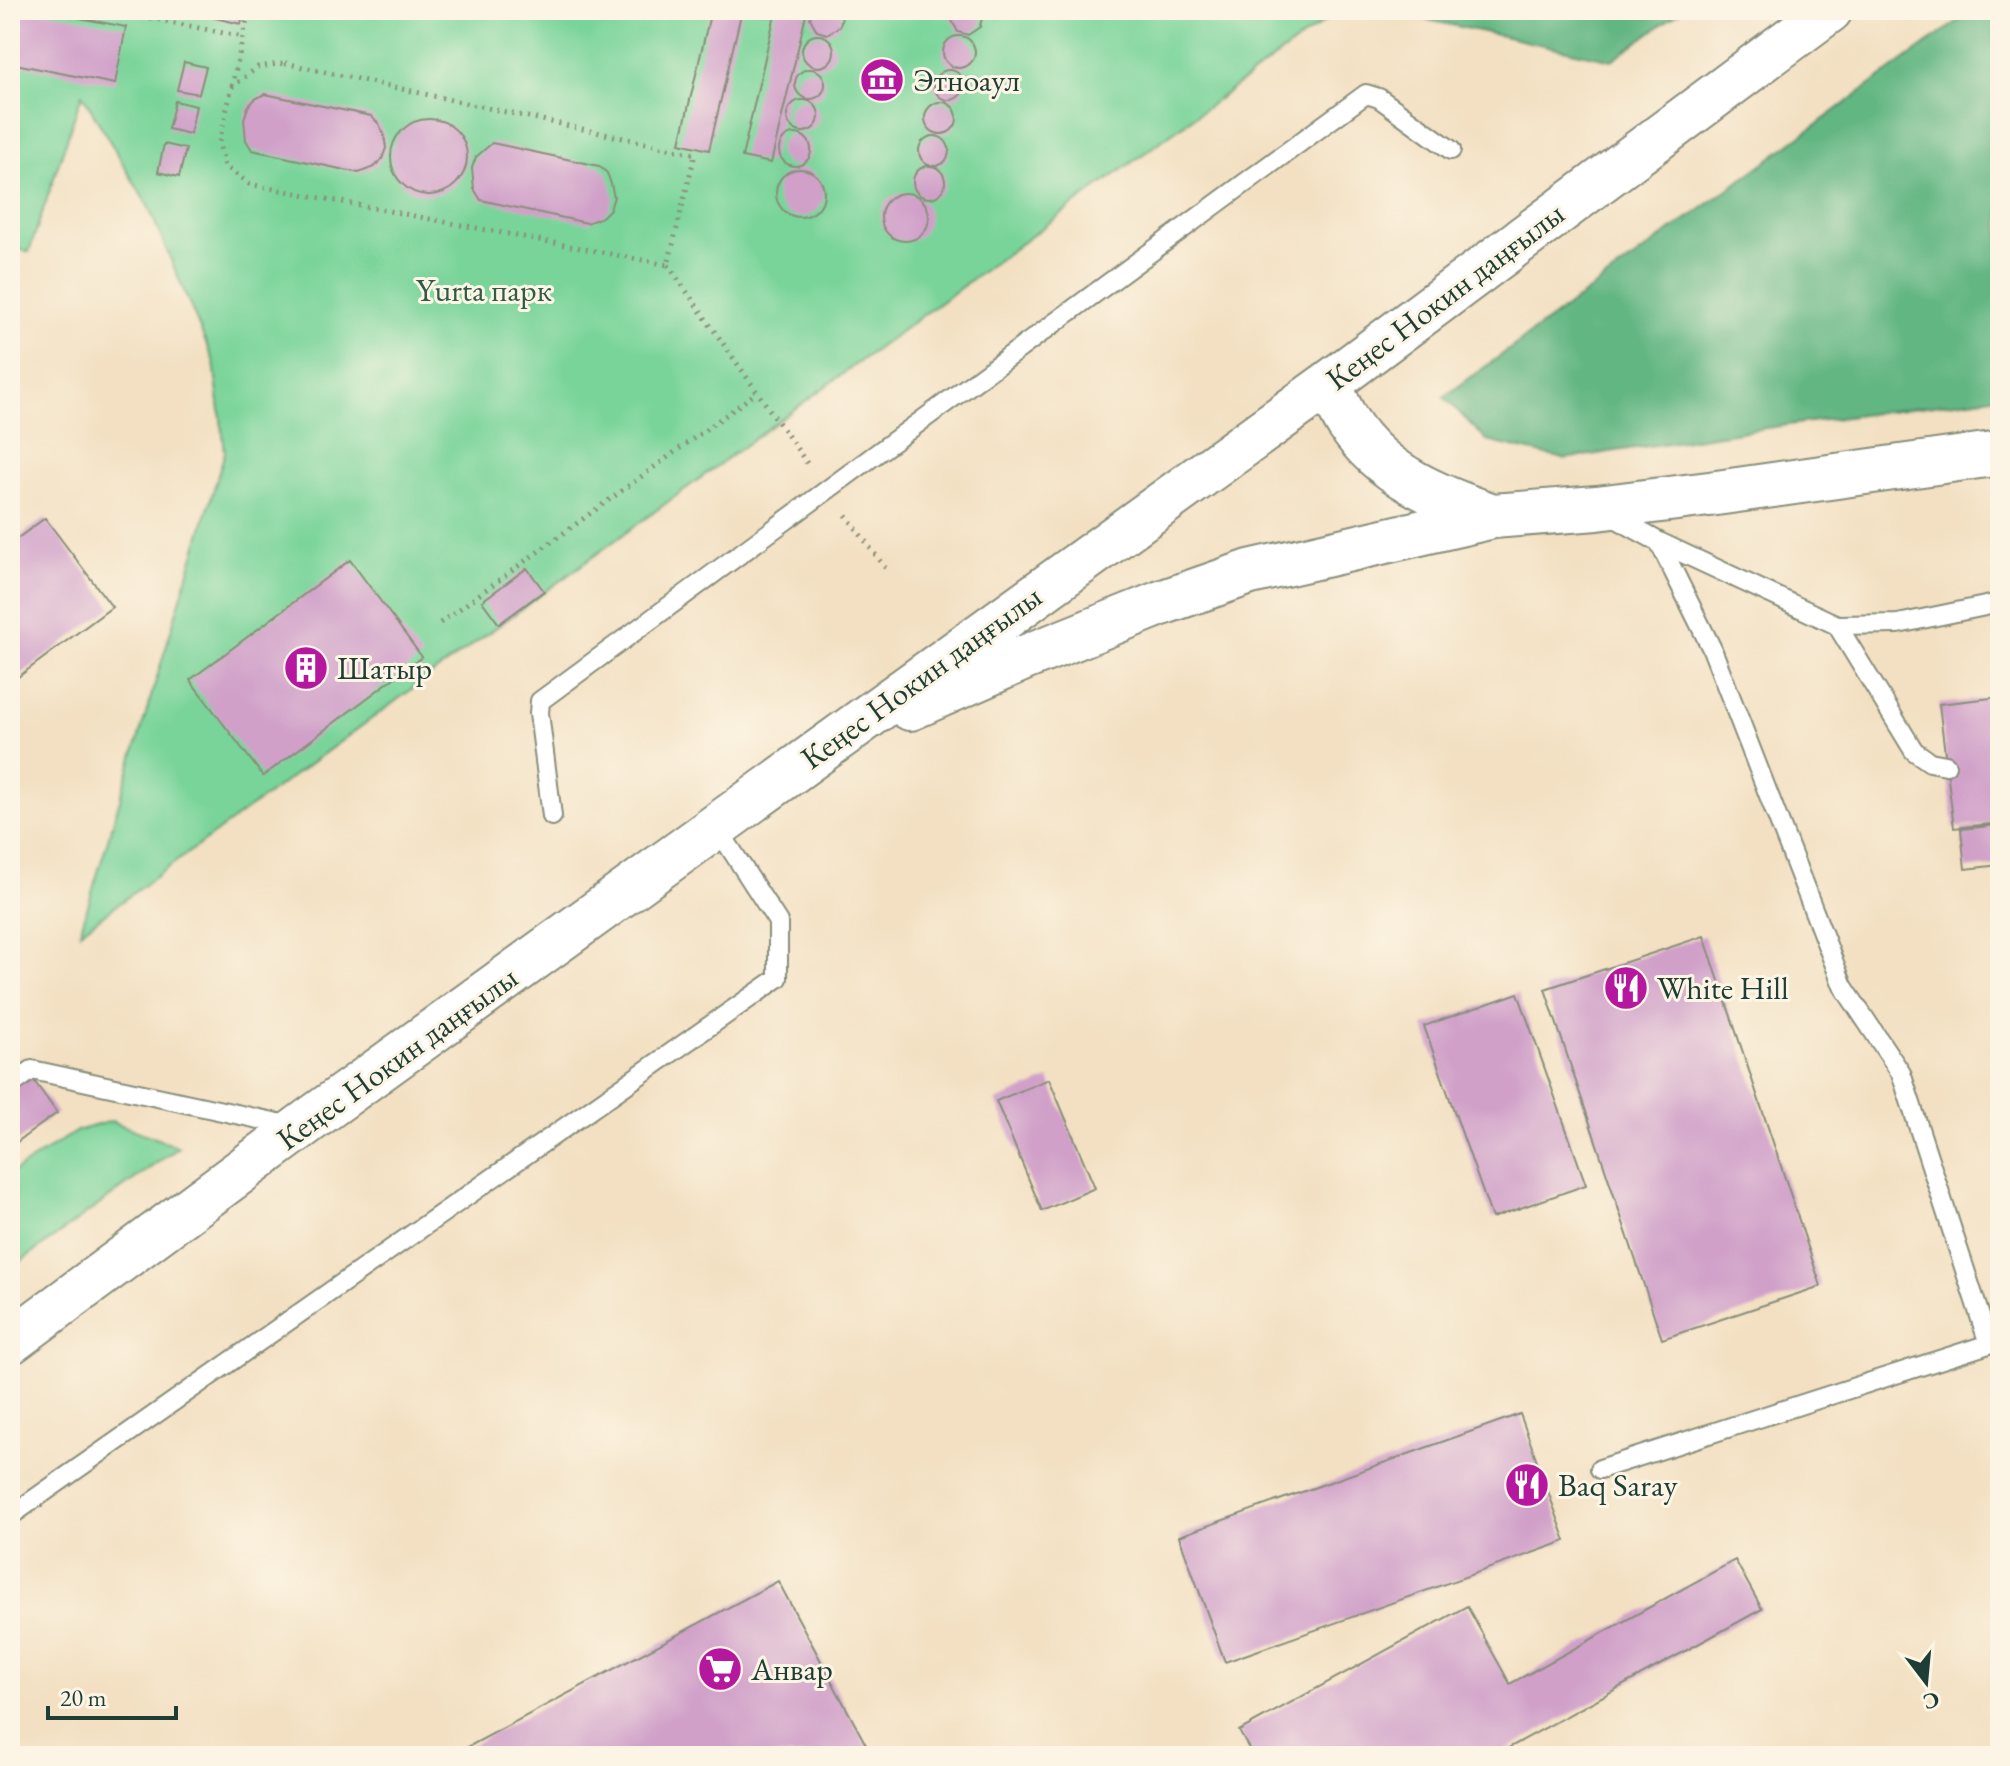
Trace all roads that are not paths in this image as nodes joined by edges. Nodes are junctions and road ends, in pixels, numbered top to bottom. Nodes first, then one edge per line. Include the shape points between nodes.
1 (1830, 10) edge
2 (1451, 150) dead end
3 (1328, 384) junction
4 (2000, 453) edge
5 (1597, 508) junction
6 (1493, 516) junction
7 (1659, 542) junction
8 (2000, 603) edge
9 (1837, 625) junction
10 (827, 745) junction
11 (1946, 765) dead end
12 (552, 816) dead end
13 (716, 826) junction
14 (10, 1086) edge
15 (310, 1120) junction
16 (10, 1342) edge
17 (1600, 1469) dead end
18 (10, 1516) edge

1 - 3 highway, Кеңес Нокин даңғылы
2 - 12 lane via 1366,94 826,488 540,701
3 - 6 highway via 1349,424 1386,466 1436,497
3 - 10 highway, Кеңес Нокин даңғылы
4 - 5 highway
5 - 6 highway
5 - 7 lane
6 - 10 highway via 1235,577 1024,658
7 - 9 lane
7 - 17 lane via 1712,649 1843,986 1901,1073 1989,1344
8 - 9 lane via 1898,624
9 - 11 lane via 1914,751
10 - 13 highway, Кеңес Нокин даңғылы
13 - 15 highway, Кеңес Нокин даңғылы
13 - 18 lane via 778,922 778,978
14 - 15 lane via 32,1070 293,1127
15 - 16 highway, Кеңес Нокин даңғылы

